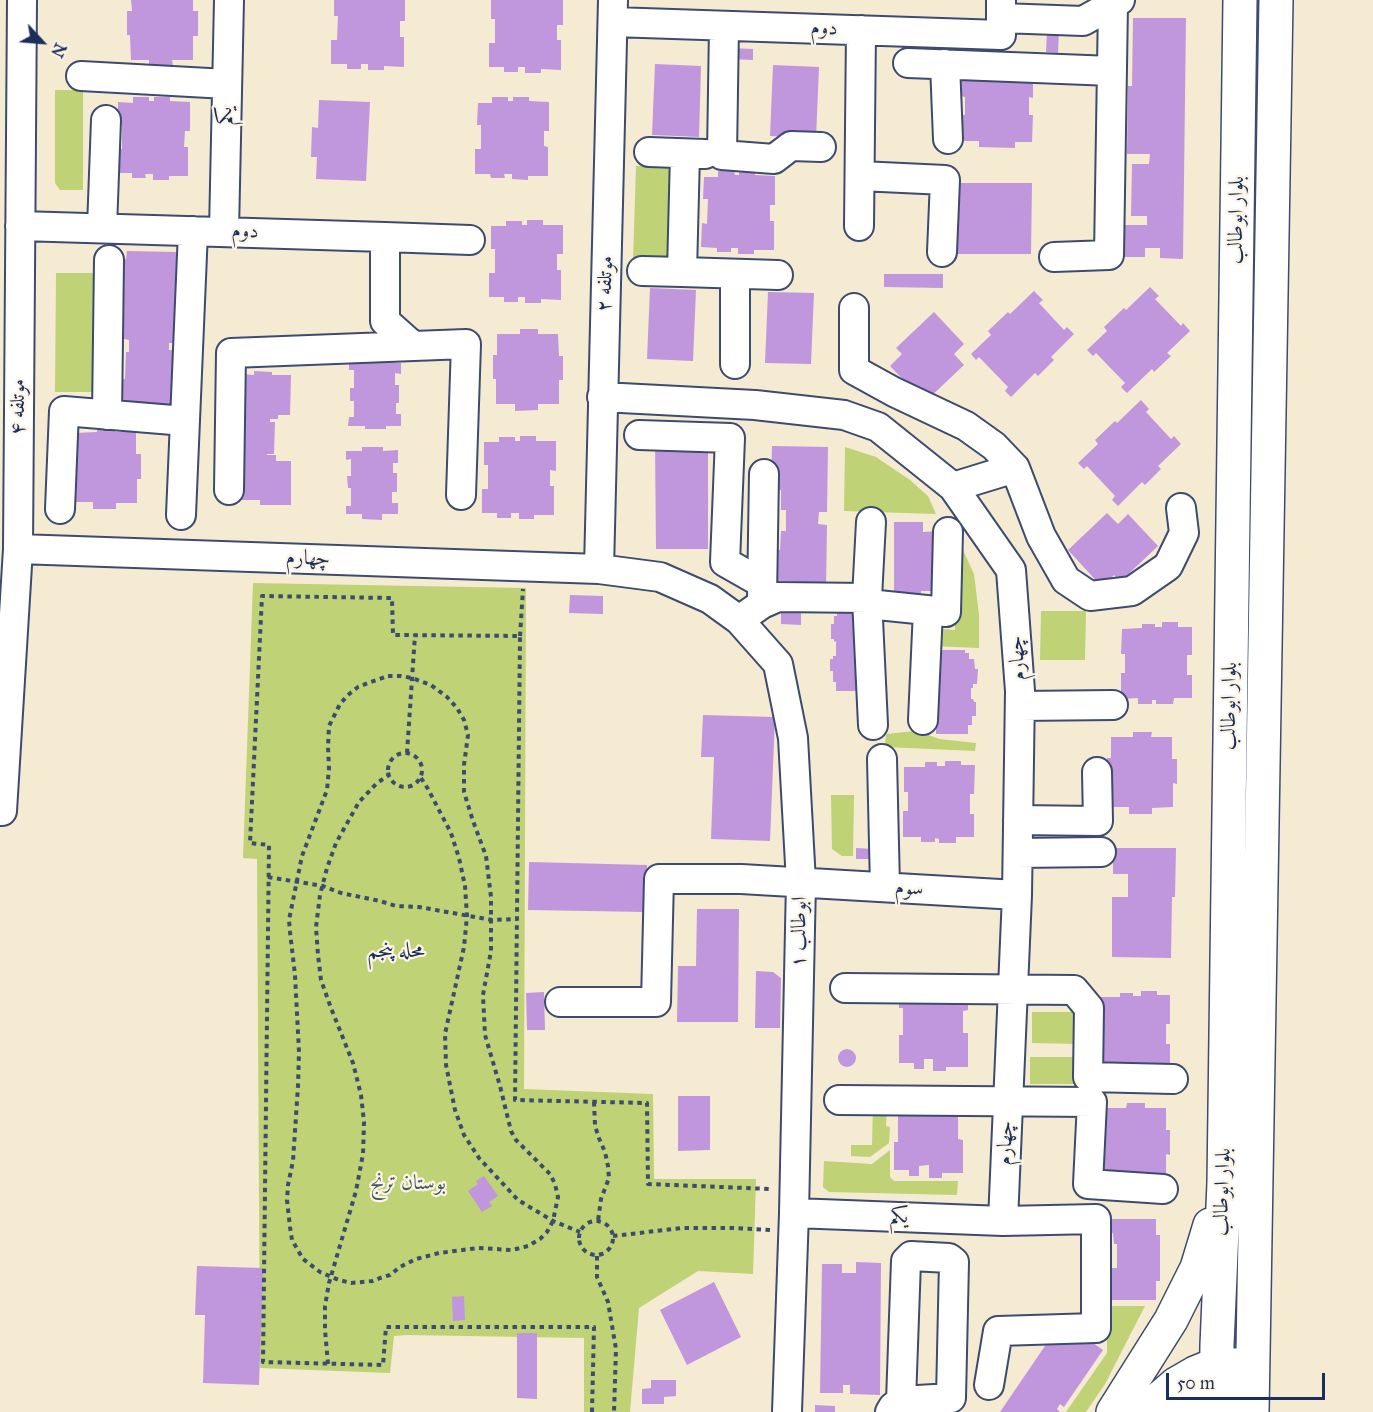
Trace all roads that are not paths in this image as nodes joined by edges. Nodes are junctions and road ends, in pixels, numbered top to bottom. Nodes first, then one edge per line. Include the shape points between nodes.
1 (22, 0) edge
2 (229, 0) edge
3 (1240, 0) edge
4 (1276, 0) edge
5 (1117, 2) edge
6 (1001, 9) edge
7 (613, 11) edge
8 (724, 26) junction
9 (861, 30) junction
10 (908, 63) dead end
11 (945, 64) junction
12 (1112, 71) junction
13 (81, 76) dead end
14 (227, 84) junction
15 (106, 120) dead end
16 (948, 139) dead end
17 (821, 147) dead end
18 (649, 152) dead end
19 (685, 154) junction
20 (722, 155) junction
21 (860, 176) junction
22 (20, 226) junction
23 (859, 226) dead end
24 (102, 228) junction
25 (193, 231) junction
26 (224, 231) junction
27 (385, 237) junction
28 (470, 240) dead end
29 (942, 252) dead end
30 (1054, 257) dead end
31 (109, 260) dead end
32 (642, 271) dead end
33 (682, 272) junction
34 (735, 274) junction
35 (778, 275) dead end
36 (854, 308) dead end
37 (10, 324) edge
38 (413, 346) junction
39 (735, 364) dead end
40 (602, 397) junction
41 (107, 415) junction
42 (185, 421) junction
43 (639, 435) dead end
44 (1015, 468) junction
45 (764, 474) dead end
46 (953, 488) junction
47 (229, 490) dead end
48 (461, 495) dead end
49 (1181, 508) dead end
50 (60, 509) dead end
51 (181, 515) dead end
52 (871, 522) dead end
53 (948, 532) dead end
54 (18, 549) junction
55 (599, 568) junction
56 (762, 593) junction
57 (868, 601) junction
58 (928, 610) junction
59 (740, 620) junction
60 (1113, 705) dead end
61 (1020, 706) junction
62 (923, 720) dead end
63 (873, 725) dead end
64 (882, 759) dead end
65 (1097, 772) dead end
66 (0, 811) edge
67 (1018, 820) junction
68 (1101, 852) dead end
69 (1018, 853) junction
70 (801, 882) junction
71 (885, 887) junction
72 (1017, 895) junction
73 (845, 988) dead end
74 (1013, 989) junction
75 (560, 1002) dead end
76 (1173, 1079) dead end
77 (839, 1100) dead end
78 (1008, 1102) junction
79 (1224, 1183) junction
80 (1163, 1189) dead end
81 (794, 1211) junction
82 (1003, 1221) junction
83 (988, 1385) dead end
84 (1216, 1390) edge
85 (1252, 1391) edge
86 (896, 1406) edge
87 (787, 1412) edge
88 (1113, 1412) edge
89 (1147, 1412) edge
90 (1180, 1412) edge

1 - 22 street, موتلفه ۴
2 - 14 street, یکم
3 - 79 main road, بلوار ابوطالب
4 - 85 main road, بلوار ابوطالب
5 - 6 street via 1083,21
5 - 12 street
6 - 9 street, دوم via 1001,35
7 - 8 street, دوم
7 - 40 street, موتلفه ۲
8 - 9 street, دوم
8 - 20 street
9 - 21 street
10 - 11 street
11 - 12 street
11 - 16 street
12 - 30 street via 1109,255
13 - 14 street
14 - 26 street, یکم
15 - 24 street
17 - 20 street via 791,146 774,159
18 - 19 street
19 - 20 street
19 - 33 street
21 - 23 street
21 - 29 street via 945,180
22 - 24 street, دوم
22 - 37 street, موتلفه ۴
24 - 25 street, دوم
25 - 26 street, دوم
25 - 42 street
26 - 27 street, دوم
27 - 28 street, دوم
27 - 38 street via 385,321
31 - 41 street
32 - 33 street
33 - 34 street
34 - 35 street
34 - 39 street
36 - 44 street via 854,370 966,426 994,446
37 - 54 street, موتلفه ۴
38 - 47 street via 231,353
38 - 48 street via 466,344
40 - 46 street, چهارم via 755,405 844,415 878,427
40 - 55 street, موتلفه ۲
41 - 42 street
41 - 50 street via 64,411
42 - 51 street
43 - 56 street via 730,438 725,562
44 - 46 street
44 - 49 street via 1041,536 1066,580 1090,596 1132,591 1168,566 1184,533
45 - 56 street
46 - 61 street, چهارم via 1011,570
52 - 57 street
53 - 58 street via 946,612
54 - 55 street, چهارم
54 - 66 street, موتلفه ۴
55 - 59 street, ابوطالب ۱ via 660,577 710,599
56 - 57 street
56 - 59 street
57 - 58 street
57 - 63 street
58 - 62 street
59 - 70 street, ابوطالب ۱ via 778,664 793,738
60 - 61 street
61 - 67 street, چهارم
64 - 71 street
65 - 67 street via 1098,821
67 - 69 street, چهارم
68 - 69 street
69 - 72 street, چهارم
70 - 71 street, سوم
70 - 75 street, سوم via 659,879 656,1002
70 - 81 street, ابوطالب ۱
71 - 72 street, سوم
72 - 74 street, چهارم
73 - 74 street
74 - 76 street via 1074,990 1089,1008 1088,1077
74 - 78 street, چهارم
77 - 78 street
78 - 80 street via 1092,1102 1088,1184
78 - 82 street, چهارم
79 - 84 main road, بلوار ابوطالب
79 - 88 main road via 1197,1268 1172,1320
81 - 82 street, یکم
81 - 87 street, ابوطالب ۱
82 - 83 street, یکم via 1096,1219 1096,1328 998,1331
84 - 85 main road
84 - 89 main road via 1195,1373 1176,1384
84 - 90 main road via 1197,1398
86 - 86 street via 951,1398 954,1262 949,1258 911,1256 906,1260

